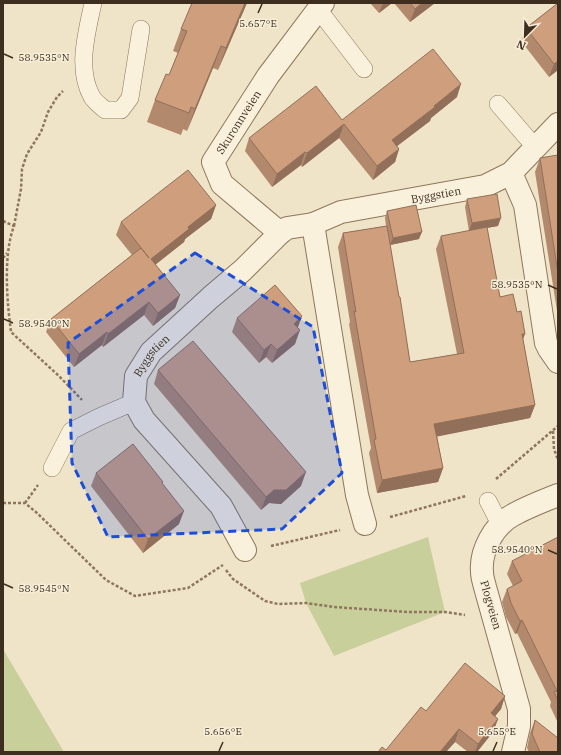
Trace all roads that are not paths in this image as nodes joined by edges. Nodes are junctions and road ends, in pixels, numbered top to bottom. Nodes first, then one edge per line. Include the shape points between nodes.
1 (93, 3) edge
2 (320, 6) edge
3 (141, 29) dead end
4 (364, 69) dead end
5 (498, 104) dead end
6 (558, 124) edge
7 (535, 147) junction
8 (511, 173) junction
9 (313, 224) junction
10 (280, 233) junction
11 (558, 362) edge
12 (134, 402) junction
13 (52, 468) dead end
14 (558, 495) edge
15 (488, 501) dead end
16 (365, 524) road end
17 (500, 524) junction
18 (245, 550) road end
19 (513, 752) edge

1 - 3 lane via 83,57 85,76 92,98 105,110 121,110 130,98
2 - 4 lane
2 - 10 street, Skuronnveien via 268,76 213,162 222,184
5 - 7 lane
6 - 7 street, Byggstien
7 - 8 street, Byggstien
8 - 9 street, Byggstien via 485,186 341,212
8 - 11 street via 525,205 546,343
9 - 10 street, Byggstien via 287,228
9 - 16 street via 357,495
10 - 12 street, Byggstien via 243,270 151,352 136,376
12 - 13 lane via 71,432
12 - 18 street via 144,420 221,506
14 - 17 street, Plogveien via 512,515
15 - 17 lane
17 - 19 street, Plogveien via 486,549 482,572 519,709 519,726

